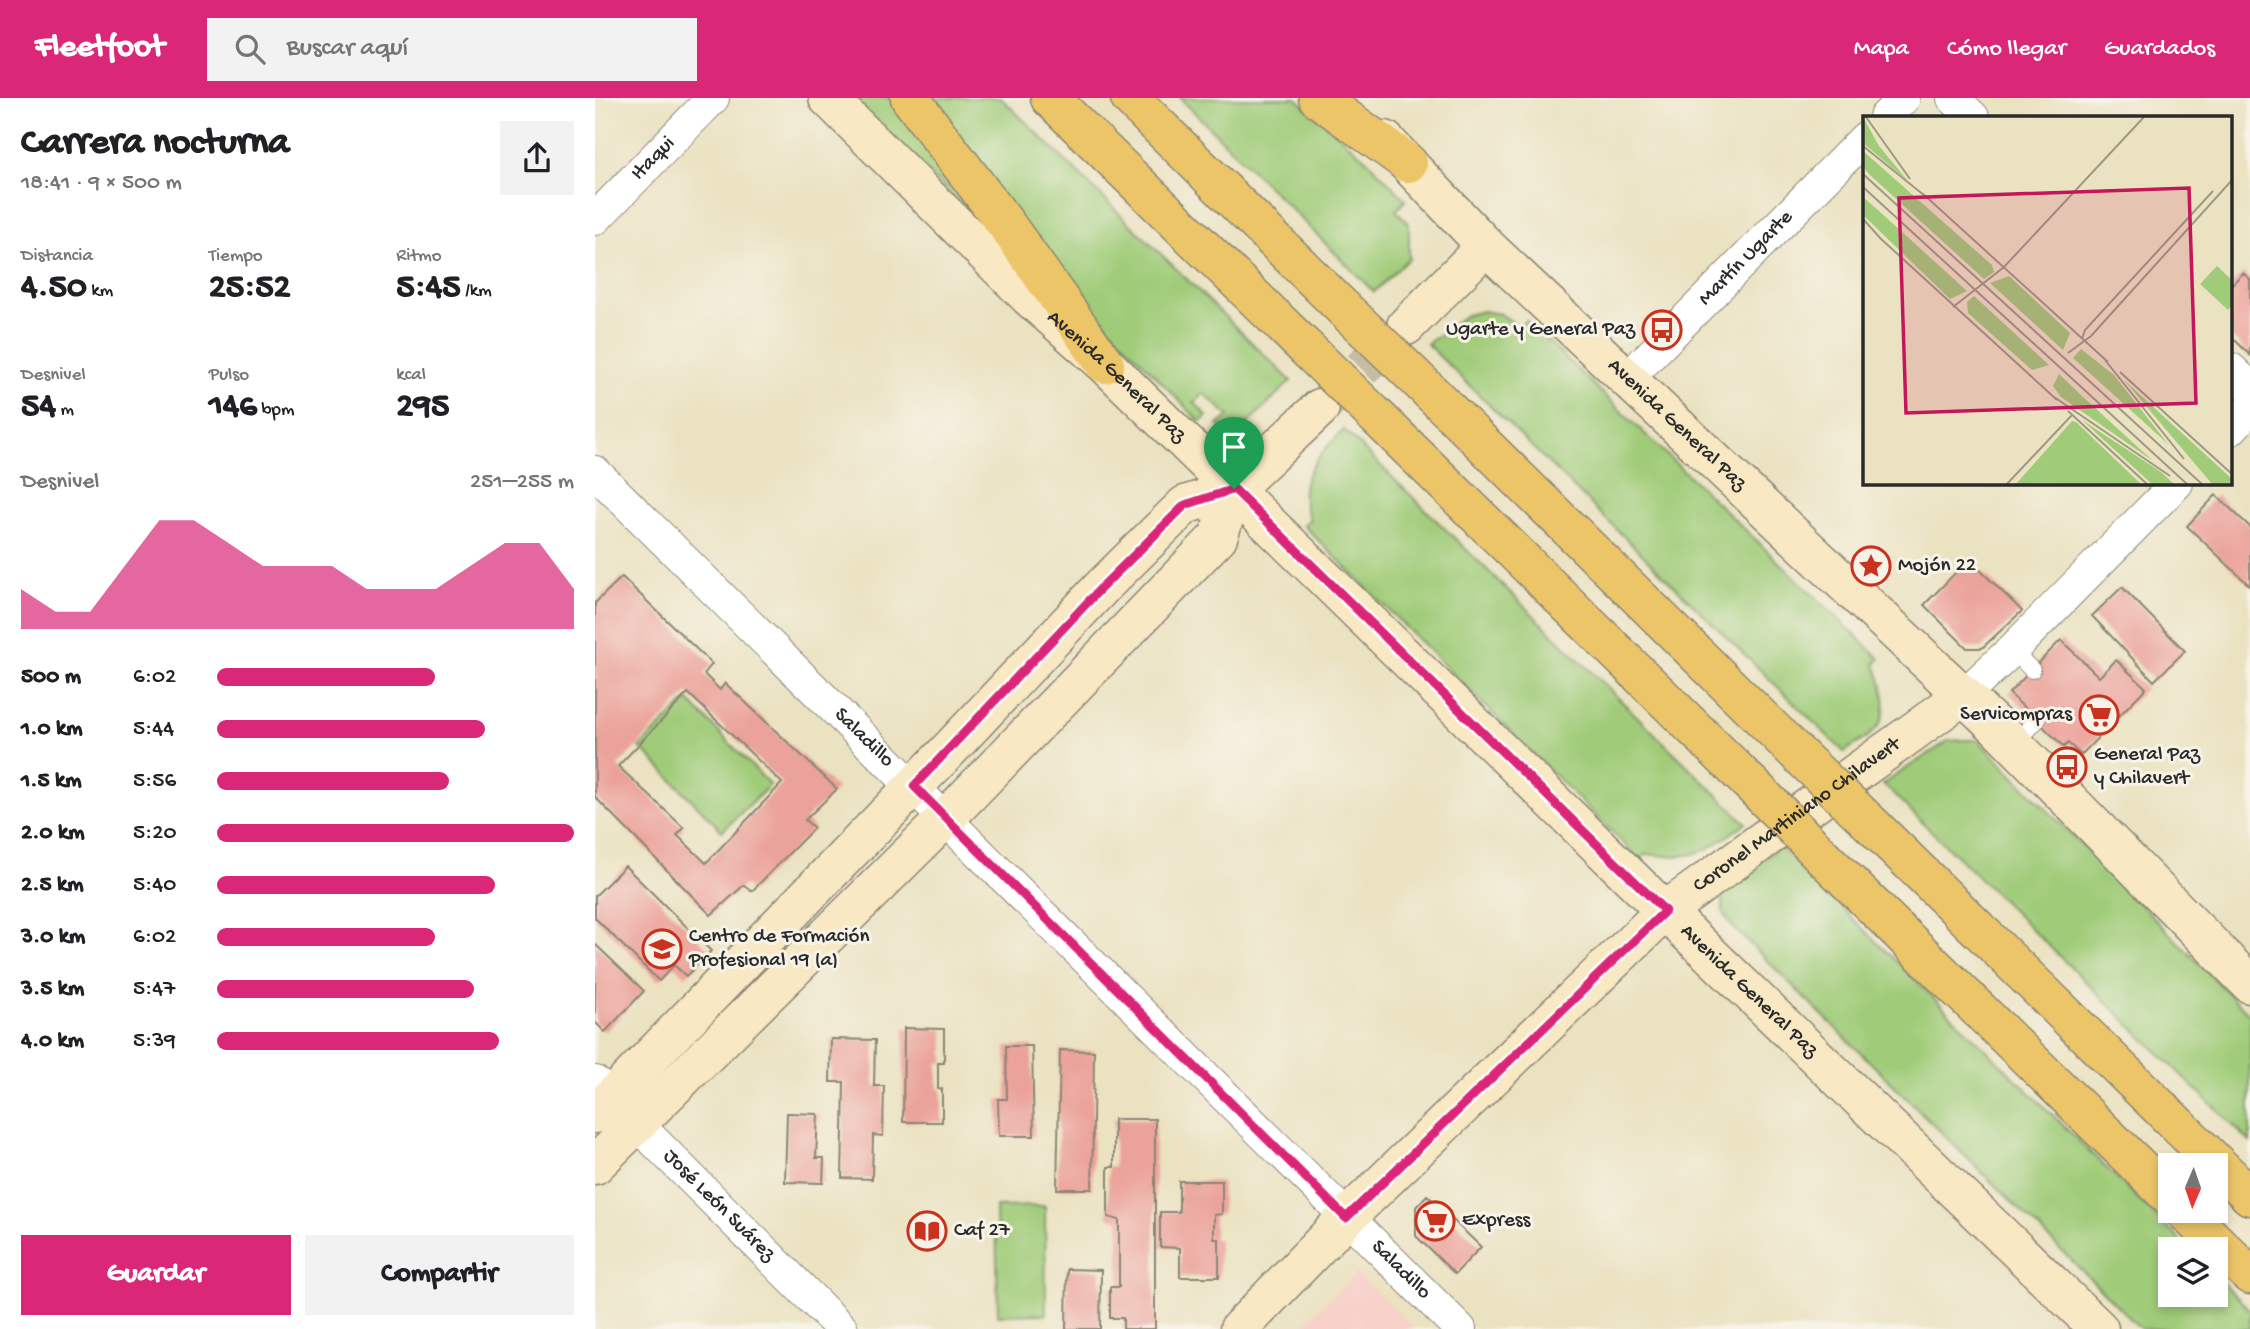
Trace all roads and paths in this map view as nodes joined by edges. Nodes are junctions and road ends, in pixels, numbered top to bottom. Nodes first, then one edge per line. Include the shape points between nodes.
1 (713, 98) edge
2 (828, 98) edge
3 (910, 98) edge
4 (1050, 98) edge
5 (1130, 98) edge
6 (1318, 98) edge
7 (1345, 98) edge
8 (1904, 98) edge
9 (1953, 98) edge
10 (1886, 116) edge
11 (1972, 116) edge
12 (1863, 140) edge
13 (1408, 163) junction
14 (595, 219) edge
15 (1486, 246) junction
16 (1406, 326) tunnel mouth
17 (1105, 364) junction
18 (2233, 371) edge
19 (1628, 378) junction
20 (2250, 387) edge
21 (1320, 408) tunnel mouth
22 (2250, 409) edge
23 (2233, 427) edge
24 (595, 472) edge
25 (2175, 485) edge
26 (1234, 489) junction
27 (1964, 695) junction
28 (914, 786) junction
29 (946, 818) junction
30 (1665, 911) junction
31 (2250, 984) edge
32 (610, 1104) edge
33 (595, 1165) edge
34 (2158, 1185) edge
35 (2250, 1196) edge
36 (1346, 1218) junction
37 (2196, 1223) edge
38 (2250, 1276) edge
39 (842, 1329) edge
40 (1239, 1329) edge
41 (1460, 1329) edge
42 (2099, 1329) edge

1 - 14 street, Itaqui
2 - 17 street, Avenida General Paz via 1029,297
3 - 17 highway
4 - 34 highway, bridge
5 - 35 highway, bridge
6 - 13 highway
7 - 13 street, Avenida General Paz
8 - 10 street
9 - 11 street
12 - 19 street, Martín Ugarte
13 - 15 street, Avenida General Paz
15 - 16 street
15 - 19 street, Avenida General Paz
17 - 26 street, Avenida General Paz
18 - 20 street
19 - 27 street, Avenida General Paz
21 - 26 street
22 - 23 street
24 - 28 street, Saladillo
25 - 27 street, Coronel Martiniano Chilavert via 2022,660
26 - 28 street via 1185,505
26 - 29 street via 1218,537
26 - 30 street, Avenida General Paz
27 - 30 street, Coronel Martiniano Chilavert
27 - 31 street, Avenida General Paz via 2026,732
28 - 29 street, Saladillo
28 - 32 street
29 - 32 street
29 - 36 street, Saladillo
30 - 36 street, Coronel Martiniano Chilavert
30 - 42 street, Avenida General Paz
32 - 33 street
32 - 39 street, José León Suárez
36 - 40 street, Coronel Martiniano Chilavert
36 - 41 street, Saladillo
37 - 38 highway

